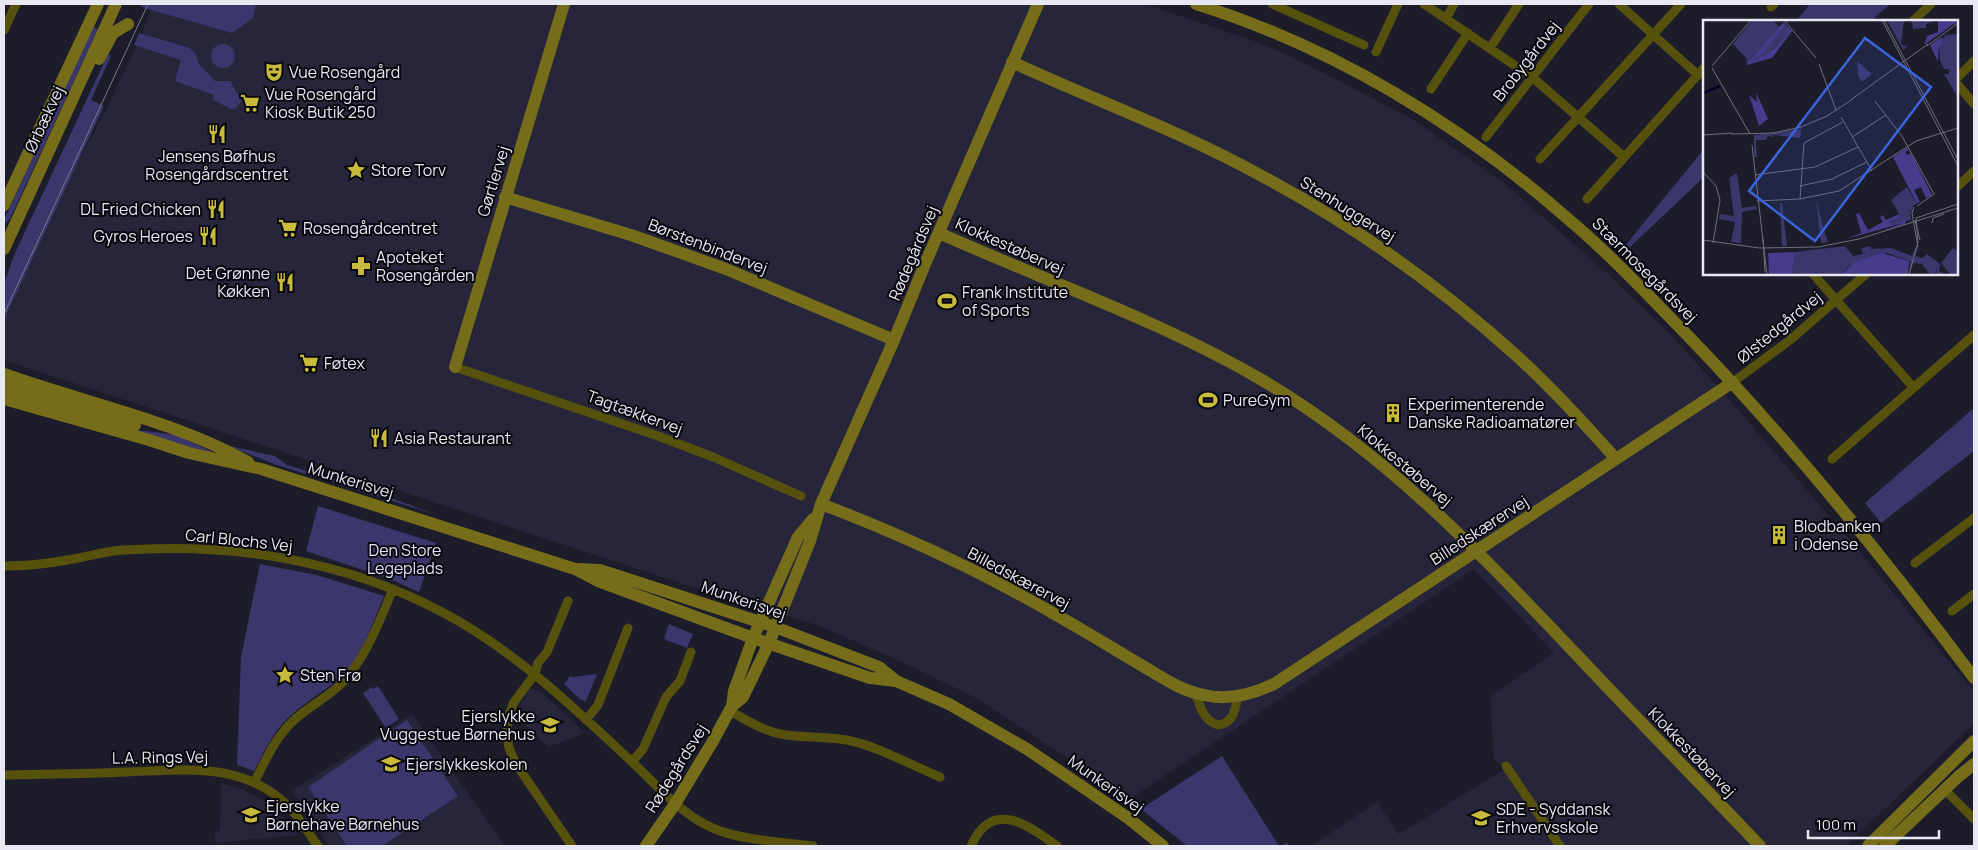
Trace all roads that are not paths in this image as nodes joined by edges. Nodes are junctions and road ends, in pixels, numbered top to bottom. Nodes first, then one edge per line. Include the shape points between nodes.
1 (16, 4) edge
2 (98, 4) edge
3 (108, 4) edge
4 (116, 4) edge
5 (564, 4) edge
6 (1038, 4) edge
7 (1196, 4) edge
8 (1272, 4) edge
9 (1398, 4) edge
10 (1424, 4) edge
11 (1454, 4) edge
12 (1519, 4) edge
13 (1589, 4) edge
14 (1619, 4) edge
15 (1681, 4) edge
16 (1931, 4) edge
17 (1216, 7) edge
18 (110, 18) junction
19 (1446, 19) junction
20 (1915, 20) edge
21 (128, 24) dead end
22 (4, 30) edge
23 (1468, 33) junction
24 (1653, 34) junction
25 (1364, 45) dead end
26 (1490, 48) junction
27 (1376, 52) dead end
28 (1974, 61) edge
29 (1012, 62) junction
30 (1701, 72) edge
31 (1532, 77) junction
32 (1958, 77) edge
33 (1958, 85) edge
34 (78, 86) junction
35 (1431, 88) dead end
36 (1974, 104) edge
37 (1578, 116) junction
38 (1486, 137) dead end
39 (1624, 157) junction
40 (1540, 158) dead end
41 (1974, 170) edge
42 (1958, 186) edge
43 (505, 196) junction
44 (1587, 199) dead end
45 (4, 205) edge
46 (939, 233) junction
47 (5, 241) edge
48 (1814, 275) edge
49 (1865, 275) edge
50 (1838, 300) junction
51 (1974, 335) edge
52 (894, 340) junction
53 (455, 367) joint
54 (4, 374) edge
55 (1733, 382) junction
56 (4, 387) edge
57 (1914, 388) junction
58 (4, 399) edge
59 (168, 427) junction
60 (1616, 459) junction
61 (1832, 459) dead end
62 (261, 469) junction
63 (801, 496) dead end
64 (819, 510) junction
65 (1974, 518) edge
66 (1477, 550) junction
67 (1915, 563) dead end
68 (4, 566) edge
69 (575, 569) junction
70 (393, 590) junction
71 (1974, 594) edge
72 (568, 601) dead end
73 (1952, 611) dead end
74 (628, 628) dead end
75 (765, 633) junction
76 (691, 652) dead end
77 (535, 674) junction
78 (1974, 678) edge
79 (896, 681) junction
80 (1196, 693) junction
81 (1238, 696) junction
82 (733, 706) junction
83 (586, 720) junction
84 (1974, 741) edge
85 (1974, 754) edge
86 (632, 762) junction
87 (1974, 764) edge
88 (1506, 766) dead end
89 (4, 775) edge
90 (1959, 776) junction
91 (940, 777) dead end
92 (254, 783) junction
93 (1945, 790) junction
94 (675, 804) junction
95 (1974, 819) edge
96 (318, 846) edge
97 (572, 846) edge
98 (646, 846) edge
99 (812, 846) edge
100 (971, 846) edge
101 (1057, 846) edge
102 (1163, 846) edge
103 (1560, 846) edge
104 (1760, 846) edge
105 (1868, 846) edge
106 (1885, 846) edge

1 - 22 street
2 - 45 street, Ørbækvej
3 - 18 street via 106,10
4 - 18 street, Ørbækvej
5 - 43 street, Gørtlervej
6 - 29 street, Rødegårdsvej
7 - 17 street, Stærmosegårdsvej
8 - 25 street
9 - 27 street
10 - 19 street
11 - 19 street
12 - 26 street
13 - 31 street, Brobygårdvej
14 - 24 street
15 - 24 street
16 - 20 street
17 - 55 street, Stærmosegårdsvej via 1366,77 1478,147 1569,219 1636,282
18 - 34 street, Ørbækvej
19 - 23 street
21 - 34 street via 113,33 93,69
23 - 26 street
23 - 35 street
24 - 30 street
24 - 37 street
26 - 31 street
28 - 32 street
29 - 46 street, Rødegårdsvej
29 - 60 street, Stenhuggervej via 1203,146 1263,176 1364,236 1453,302 1520,359
30 - 39 street
31 - 37 street
31 - 38 street, Brobygårdvej
33 - 36 street
34 - 47 street, Ørbækvej
37 - 39 street
37 - 40 street
39 - 44 street
41 - 42 street
43 - 52 street, Børstenbindervej via 726,269
43 - 53 street, Gørtlervej
46 - 52 street, Rødegårdsvej
46 - 66 street, Klokkestøbervej via 1167,331 1261,380 1325,421 1374,458
48 - 50 street
49 - 50 street, Ølstedgårdvej
50 - 55 street, Ølstedgårdvej
50 - 57 street
51 - 57 street
52 - 64 street, Rødegårdsvej
53 - 63 street, Tagtækkervej via 658,436
54 - 59 street, Munkerisvej
55 - 60 street, Billedskærervej
55 - 78 street, Stærmosegårdsvej via 1815,474
56 - 59 street via 138,426
57 - 61 street
58 - 62 street, Munkerisvej via 189,453
59 - 62 street, Munkerisvej via 219,446
60 - 66 street, Billedskærervej
62 - 69 street, Munkerisvej
64 - 75 street, Rødegårdsvej via 810,542
64 - 75 street, Rødegårdsvej via 798,537
64 - 80 street, Billedskærervej via 927,549 1004,586 1174,685
65 - 67 street
66 - 81 street, Billedskærervej via 1274,684
66 - 104 street, Klokkestøbervej
68 - 70 street, Carl Blochs Vej via 58,562 124,550 210,549 292,558
69 - 75 street, Munkerisvej via 650,600
69 - 75 street, Munkerisvej via 600,570
70 - 77 street, Carl Blochs Vej via 458,621
70 - 92 street via 365,651 352,671 338,687 287,727
71 - 73 street
72 - 77 street
74 - 83 street via 598,705
75 - 79 street, Munkerisvej via 870,678
75 - 79 street, Munkerisvej via 879,667
75 - 82 street, Rødegårdsvej via 734,691
76 - 86 street via 680,681 666,697 643,749
77 - 83 street, Carl Blochs Vej
77 - 97 street via 514,702 508,718 509,748 516,764
79 - 102 street, Munkerisvej via 949,704 1027,749
80 - 81 street, Billedskærervej via 1216,697
80 - 81 street via 1203,714 1218,725 1234,715
82 - 91 street via 754,725 773,732 852,741
82 - 94 street, Rødegårdsvej
83 - 86 street, Carl Blochs Vej
84 - 105 street
85 - 90 street
86 - 94 street, Carl Blochs Vej
87 - 90 street
88 - 103 street
89 - 92 street, L.A. Rings Vej via 211,770
90 - 93 street
92 - 96 street, L.A. Rings Vej via 278,797 297,816
93 - 95 street
93 - 106 street
94 - 98 street, Rødegårdsvej
94 - 99 street, Carl Blochs Vej via 716,830
100 - 101 street via 981,829 999,818 1021,821

